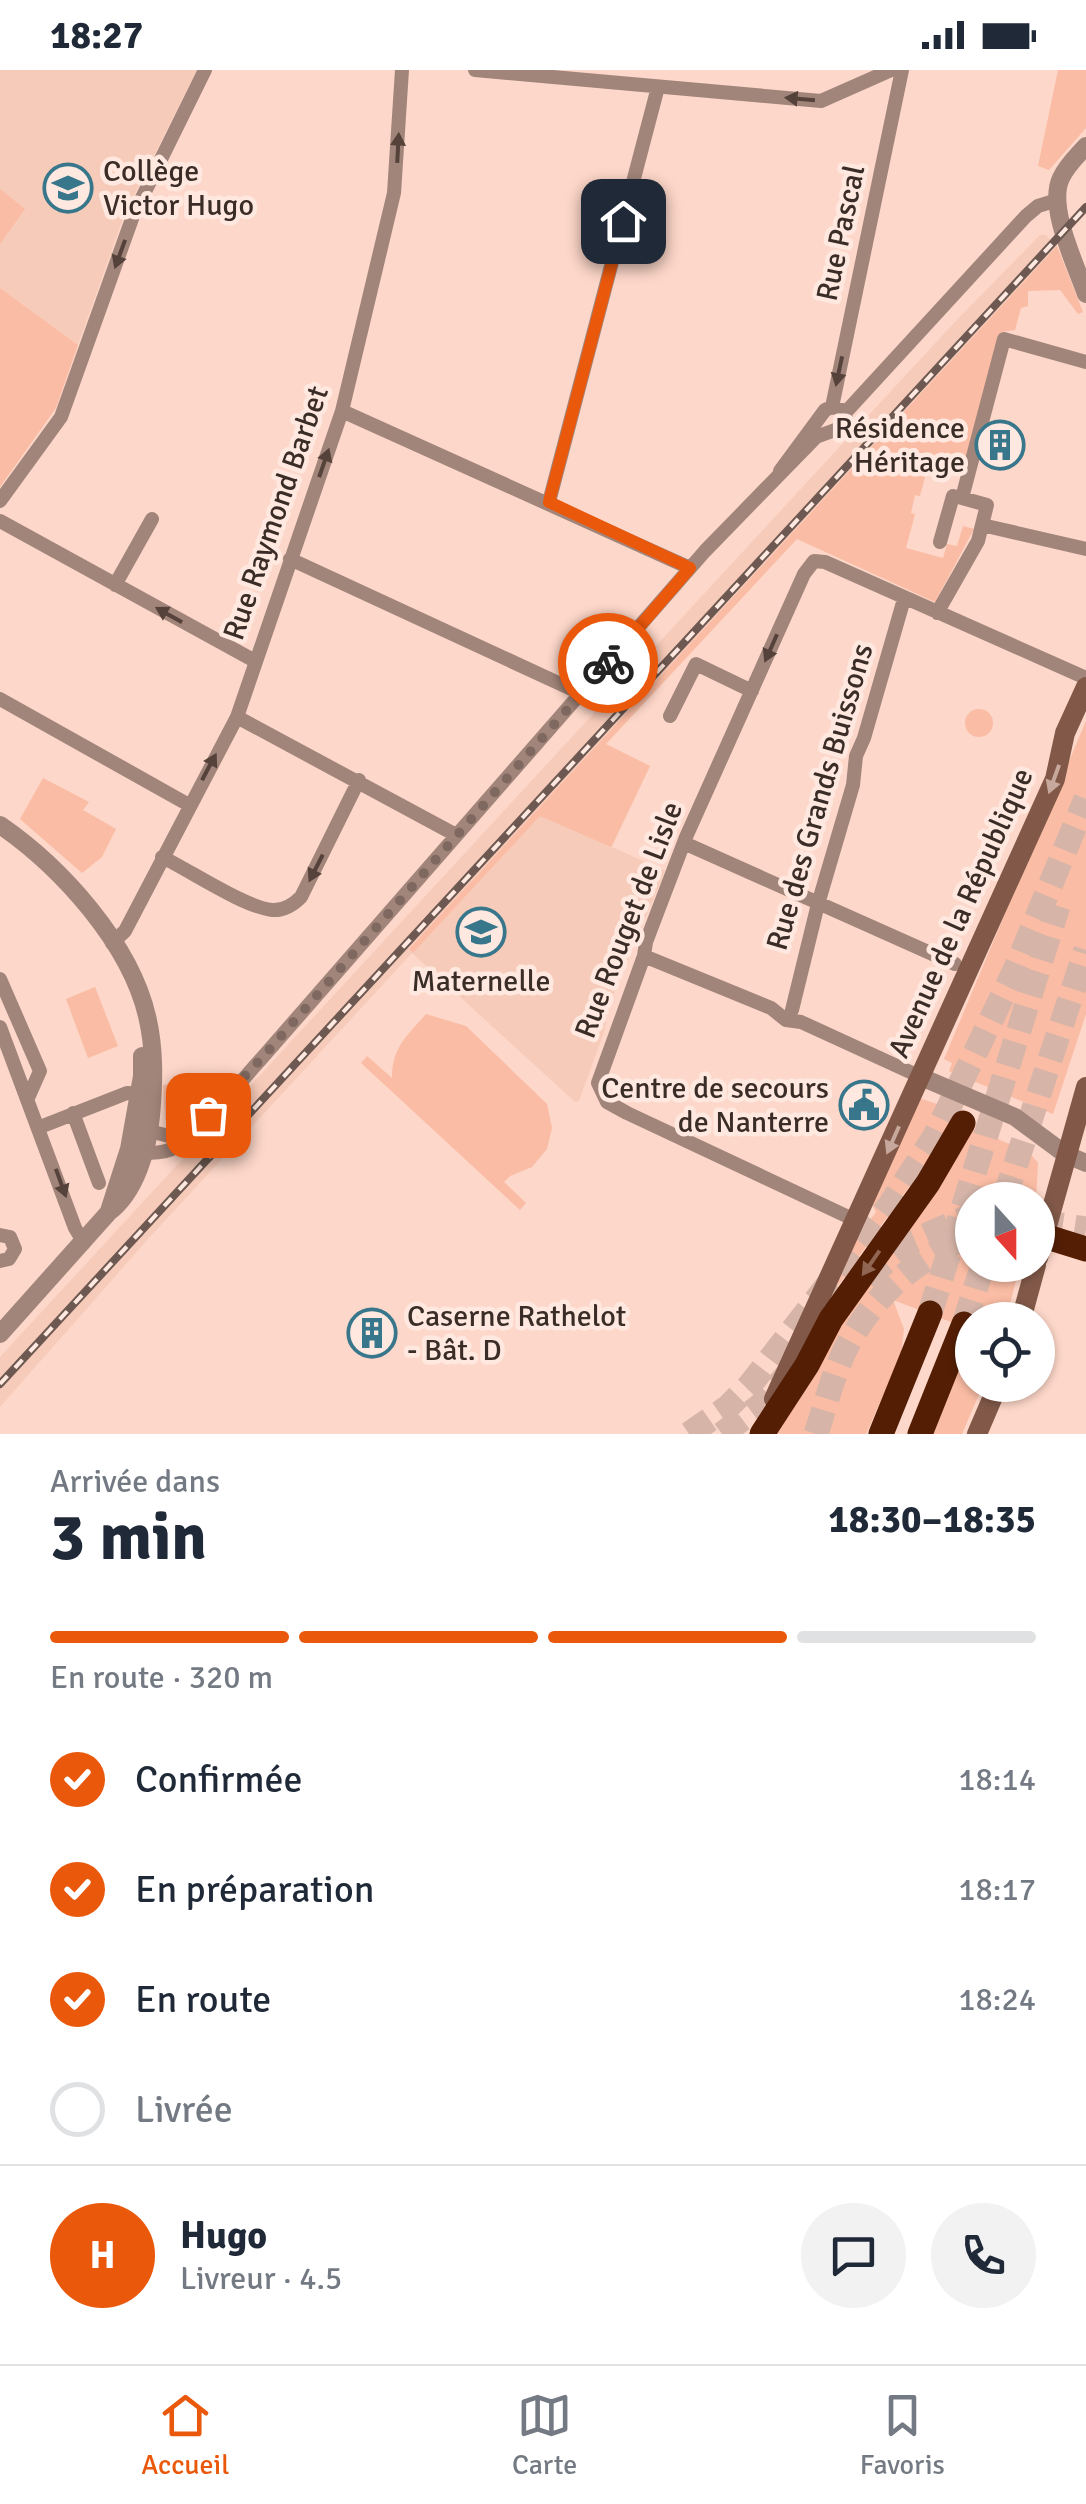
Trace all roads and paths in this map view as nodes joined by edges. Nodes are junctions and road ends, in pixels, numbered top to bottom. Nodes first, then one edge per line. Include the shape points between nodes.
1 (204, 70) edge
2 (402, 70) edge
3 (476, 70) edge
4 (891, 70) edge
5 (902, 70) edge
6 (610, 76) edge
7 (658, 87) junction
8 (1086, 146) edge
9 (1057, 200) junction
10 (1082, 271) edge
11 (1086, 294) edge
12 (1086, 362) edge
13 (342, 411) junction
14 (832, 417) junction
15 (962, 498) junction
16 (0, 501) edge
17 (549, 502) junction
18 (152, 519) dead end
19 (0, 521) edge
20 (982, 525) junction
21 (940, 542) dead end
22 (1086, 549) edge
23 (290, 560) junction
24 (690, 568) junction
25 (115, 585) junction
26 (904, 599) junction
27 (938, 613) junction
28 (255, 661) junction
29 (1086, 678) edge
30 (1086, 687) edge
31 (752, 691) junction
32 (580, 693) junction
33 (0, 699) edge
34 (670, 716) dead end
35 (237, 717) junction
36 (359, 780) junction
37 (189, 805) junction
38 (0, 825) edge
39 (456, 836) junction
40 (684, 843) junction
41 (162, 857) junction
42 (818, 904) junction
43 (115, 948) junction
44 (644, 956) junction
45 (956, 964) dead end
46 (0, 979) edge
47 (796, 1016) junction
48 (0, 1027) edge
49 (921, 1077) junction
50 (1086, 1087) edge
51 (146, 1093) junction
52 (28, 1098) junction
53 (73, 1114) junction
54 (963, 1123) dead end
55 (40, 1127) junction
56 (141, 1129) junction
57 (193, 1131) junction
58 (137, 1151) junction
59 (1065, 1154) junction
60 (1086, 1163) edge
61 (99, 1183) dead end
62 (1055, 1192) edge
63 (857, 1222) junction
64 (0, 1235) edge
65 (84, 1242) junction
66 (1086, 1249) edge
67 (1055, 1252) edge
68 (0, 1261) edge
69 (930, 1313) tunnel mouth
70 (0, 1334) edge
71 (955, 1346) edge
72 (991, 1402) edge
73 (761, 1434) edge
74 (881, 1434) edge
75 (920, 1434) edge
76 (978, 1434) edge

1 -> 16 street via 133,216 61,417
13 -> 2 street, Rue Raymond Barbet via 394,193
3 - 6 street
4 -> 7 street via 820,101 738,101
5 -> 14 street, Rue Pascal
6 - 7 street
7 - 17 street
8 - 9 street via 1061,178
9 - 10 street
9 - 14 street via 1026,216
10 - 11 street
12 - 15 street via 1004,340
13 - 17 street
23 -> 13 street, Rue Raymond Barbet
14 - 24 street, Rue Pascal
15 - 20 street via 987,505
15 - 21 street via 953,496
17 - 24 street
18 - 25 street
19 - 25 street
20 - 22 street
20 - 27 street
23 - 28 street, Rue Raymond Barbet
23 - 32 street
24 - 32 street, Rue Pascal
28 -> 25 street
26 - 27 street
26 -> 31 street, Rue Rouget de Lisle via 814,561
26 - 42 street, Rue des Grands Buissons
27 - 29 street
28 - 35 street, Rue Raymond Barbet
30 -> 49 main road, Avenue de la République via 1055,779
31 - 34 street via 696,664
31 - 40 street, Rue Rouget de Lisle
32 - 39 street, Rue Pascal
33 - 37 street
35 - 36 street
37 -> 35 street, Rue Raymond Barbet
36 - 39 street
36 -> 41 street via 301,897 290,906 269,910
37 - 41 street, Rue Raymond Barbet
38 - 43 street via 63,878
39 - 57 street, Rue Pascal
40 - 42 street
40 - 44 street, Rue Rouget de Lisle
41 - 43 street, Rue Raymond Barbet
42 - 45 street
42 - 47 street, Rue des Grands Buissons
43 - 51 street via 146,1012 152,1050
44 - 47 street
44 - 63 street, Rue Rouget de Lisle via 598,1083 601,1095
46 - 52 street via 40,1071
47 - 49 street
48 - 52 street
49 - 59 street via 1015,1116
49 -> 63 main road, Avenue de la République
50 - 59 main road
51 - 53 street via 127,1092
51 - 56 street
52 - 55 street
53 - 55 street
53 - 61 street
54 -> 73 highway
55 -> 65 street
56 - 57 street via 169,1136
56 - 58 street
57 - 58 street, Rue Pascal via 170,1150
58 - 65 street via 120,1204
59 - 60 street
59 - 62 main road
63 - 73 main road, Avenue de la République
64 - 68 street via 16,1249
65 - 70 street
66 - 67 highway
69 - 74 highway
71 - 75 highway
72 - 76 main road

